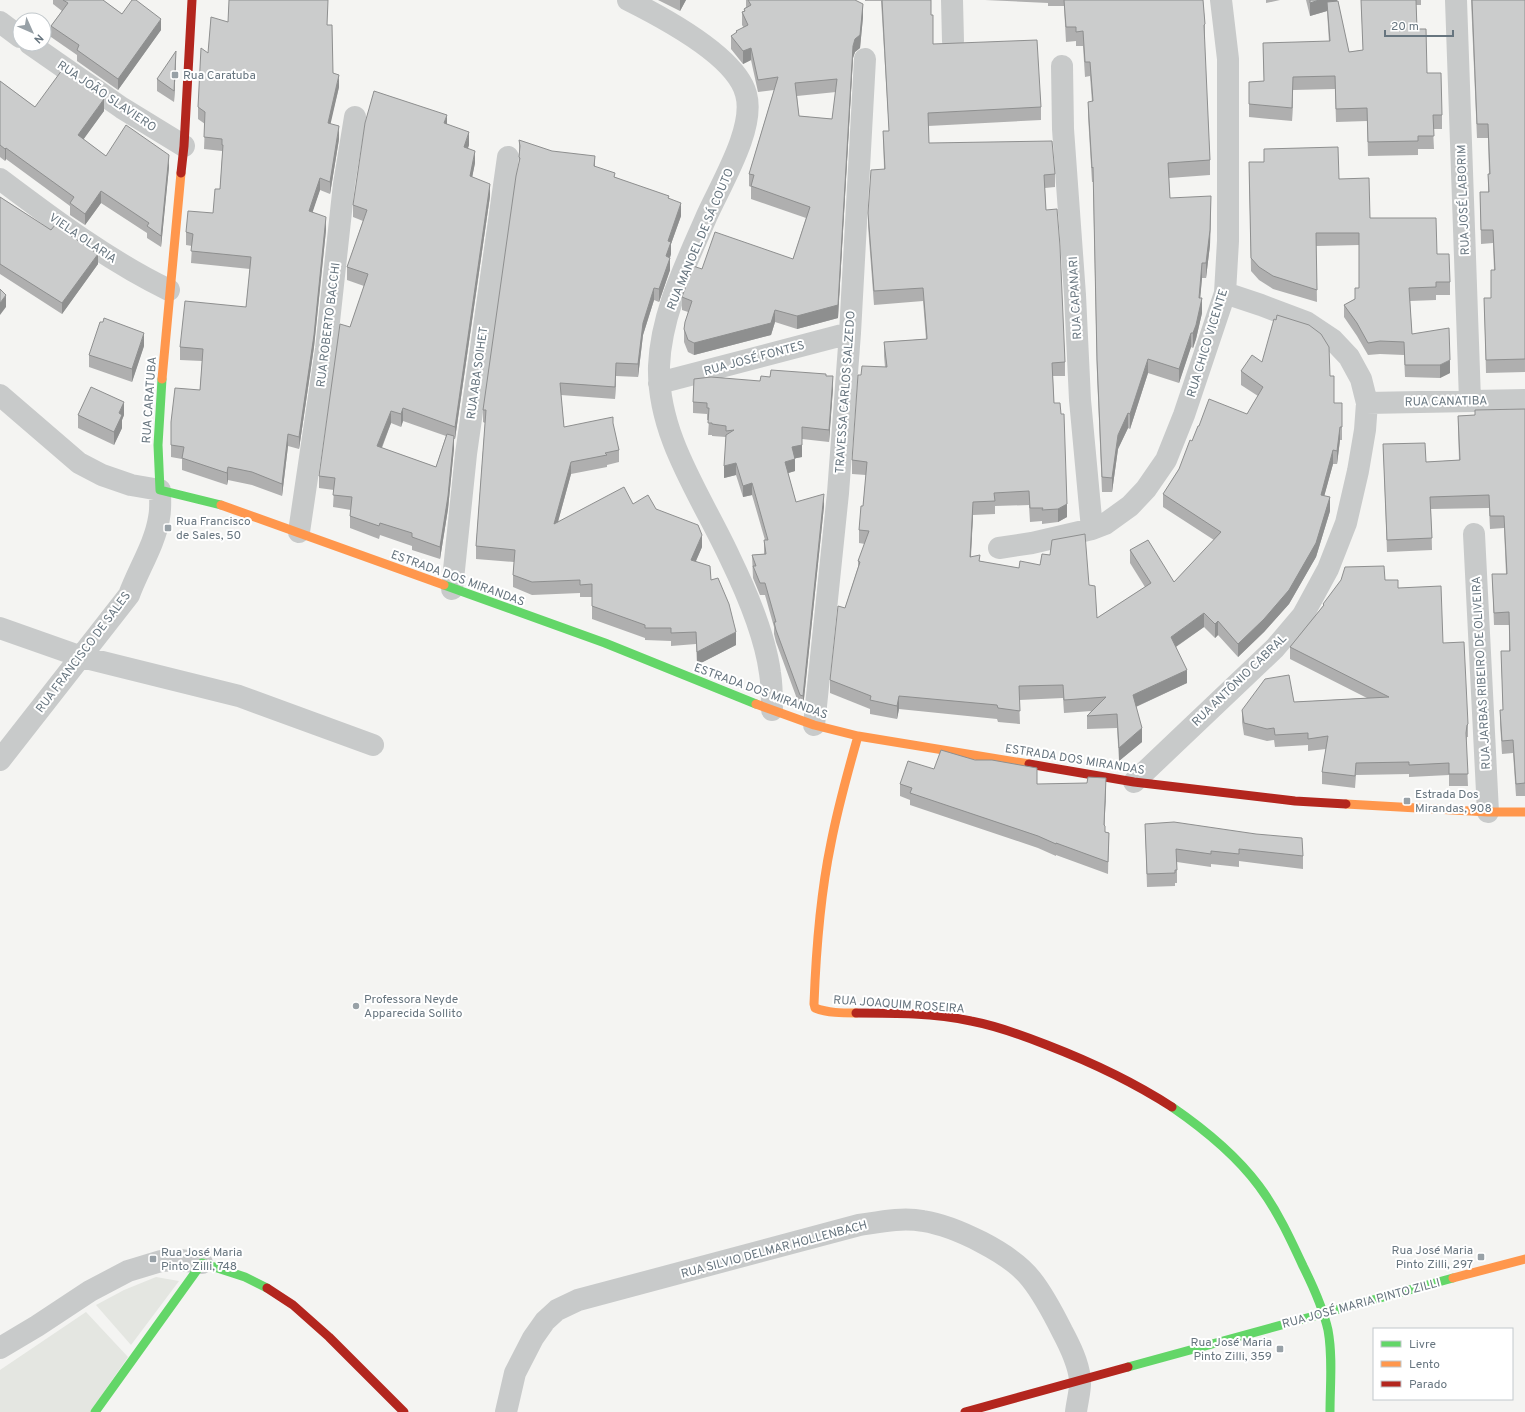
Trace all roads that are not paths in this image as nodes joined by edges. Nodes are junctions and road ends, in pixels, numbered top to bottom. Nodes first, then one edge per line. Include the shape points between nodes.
1 (192, 0) edge
2 (628, 0) edge
3 (952, 0) edge
4 (1221, 0) edge
5 (1456, 0) edge
6 (0, 22) edge
7 (12, 31) edge
8 (952, 41) dead end
9 (42, 52) edge
10 (865, 59) dead end
11 (1062, 66) dead end
12 (355, 117) dead end
13 (184, 146) junction
14 (508, 157) dead end
15 (0, 179) edge
16 (169, 290) junction
17 (1225, 293) junction
18 (850, 333) junction
19 (659, 383) junction
20 (0, 395) edge
21 (1470, 400) junction
22 (1525, 400) edge
23 (1367, 403) junction
24 (160, 490) junction
25 (1092, 530) junction
26 (299, 532) junction
27 (1474, 534) dead end
28 (999, 548) dead end
29 (452, 589) junction
30 (0, 628) edge
31 (82, 657) junction
32 (772, 710) junction
33 (814, 725) junction
34 (858, 736) junction
35 (373, 745) dead end
36 (0, 760) edge
37 (1134, 782) junction
38 (1488, 812) junction
39 (1525, 812) edge
40 (1525, 1259) edge
41 (202, 1263) junction
42 (1324, 1313) junction
43 (0, 1348) edge
44 (1080, 1380) junction
45 (95, 1412) edge
46 (404, 1412) edge
47 (506, 1412) edge
48 (965, 1412) edge
49 (1076, 1412) edge
50 (1330, 1412) edge

1 - 13 street, RUA CARATUBA
2 - 19 street, RUA MANOEL DE SÁ COUTO via 705,46 728,65 740,81 746,95 748,116 743,137 680,279 667,317 662,338
3 - 8 street
4 - 17 street, RUA CHICO VICENTE via 1228,59 1228,242
5 - 21 street, RUA JOSÉ LABORIM
6 - 7 street
9 - 13 street, RUA JOÃO SLAVIERO via 122,108
10 - 18 street, TRAVESSA CARLOS SALZEDO
11 - 25 street, RUA CAPANARI via 1063,129 1080,400
12 - 26 street, RUA ROBERTO BACCHI via 344,184 326,349
13 - 16 street, RUA CARATUBA
14 - 29 street, RUA ABA SOIHET via 466,454
15 - 16 street, VIELA OLARIA via 128,268
16 - 24 street, RUA CARATUBA via 158,445
17 - 23 street, RUA ANTÔNIO CABRAL via 1306,322 1333,340 1349,357 1361,379
17 - 25 street, RUA CHICO VICENTE via 1166,460 1146,489 1130,506
18 - 19 street, RUA JOSÉ FONTES
18 - 33 street, TRAVESSA CARLOS SALZEDO via 838,493
19 - 32 street, RUA MANOEL DE SÁ COUTO via 674,444 730,558 763,640 770,674
20 - 24 street via 79,463 102,475
21 - 22 street, RUA CANATIBA
21 - 23 street, RUA CANATIBA
23 - 37 street, RUA ANTÔNIO CABRAL via 1358,471 1346,523 1328,569 1303,615 1275,648
24 - 26 street, ESTRADA DOS MIRANDAS via 219,504
24 - 31 street, RUA FRANCISCO DE SALES via 159,518 155,533 129,596
25 - 28 street, RUA CHICO VICENTE
26 - 29 street, ESTRADA DOS MIRANDAS
27 - 38 street, RUA JARBAS RIBEIRO DE OLIVEIRA
29 - 32 street, ESTRADA DOS MIRANDAS via 605,643
30 - 31 street
31 - 35 street via 239,696
31 - 36 street, RUA FRANCISCO DE SALES
32 - 33 street, ESTRADA DOS MIRANDAS
33 - 34 street, ESTRADA DOS MIRANDAS
34 - 37 street, ESTRADA DOS MIRANDAS
34 - 42 street, RUA JOAQUIM ROSEIRA via 828,857 815,967 815,1008 835,1012 963,1019 1015,1033 1124,1078 1175,1110 1218,1143 1251,1176 1276,1212
37 - 38 street, ESTRADA DOS MIRANDAS via 1295,801
38 - 39 street, ESTRADA DOS MIRANDAS
40 - 42 street, RUA JOSÉ MARIA PINTO ZILLI
41 - 43 street via 161,1261 128,1270
41 - 45 street
41 - 46 street via 245,1277 294,1306
42 - 44 street, RUA JOSÉ MARIA PINTO ZILLI
42 - 50 street via 1330,1350
44 - 47 street, RUA SILVIO DELMAR HOLLENBACH via 1075,1357 1053,1312 1030,1278 1018,1266 992,1247 958,1231 922,1220 902,1220 859,1225 578,1300 557,1310 532,1338 515,1373
44 - 48 street, RUA JOSÉ MARIA PINTO ZILLI
44 - 49 street, RUA SILVIO DELMAR HOLLENBACH

